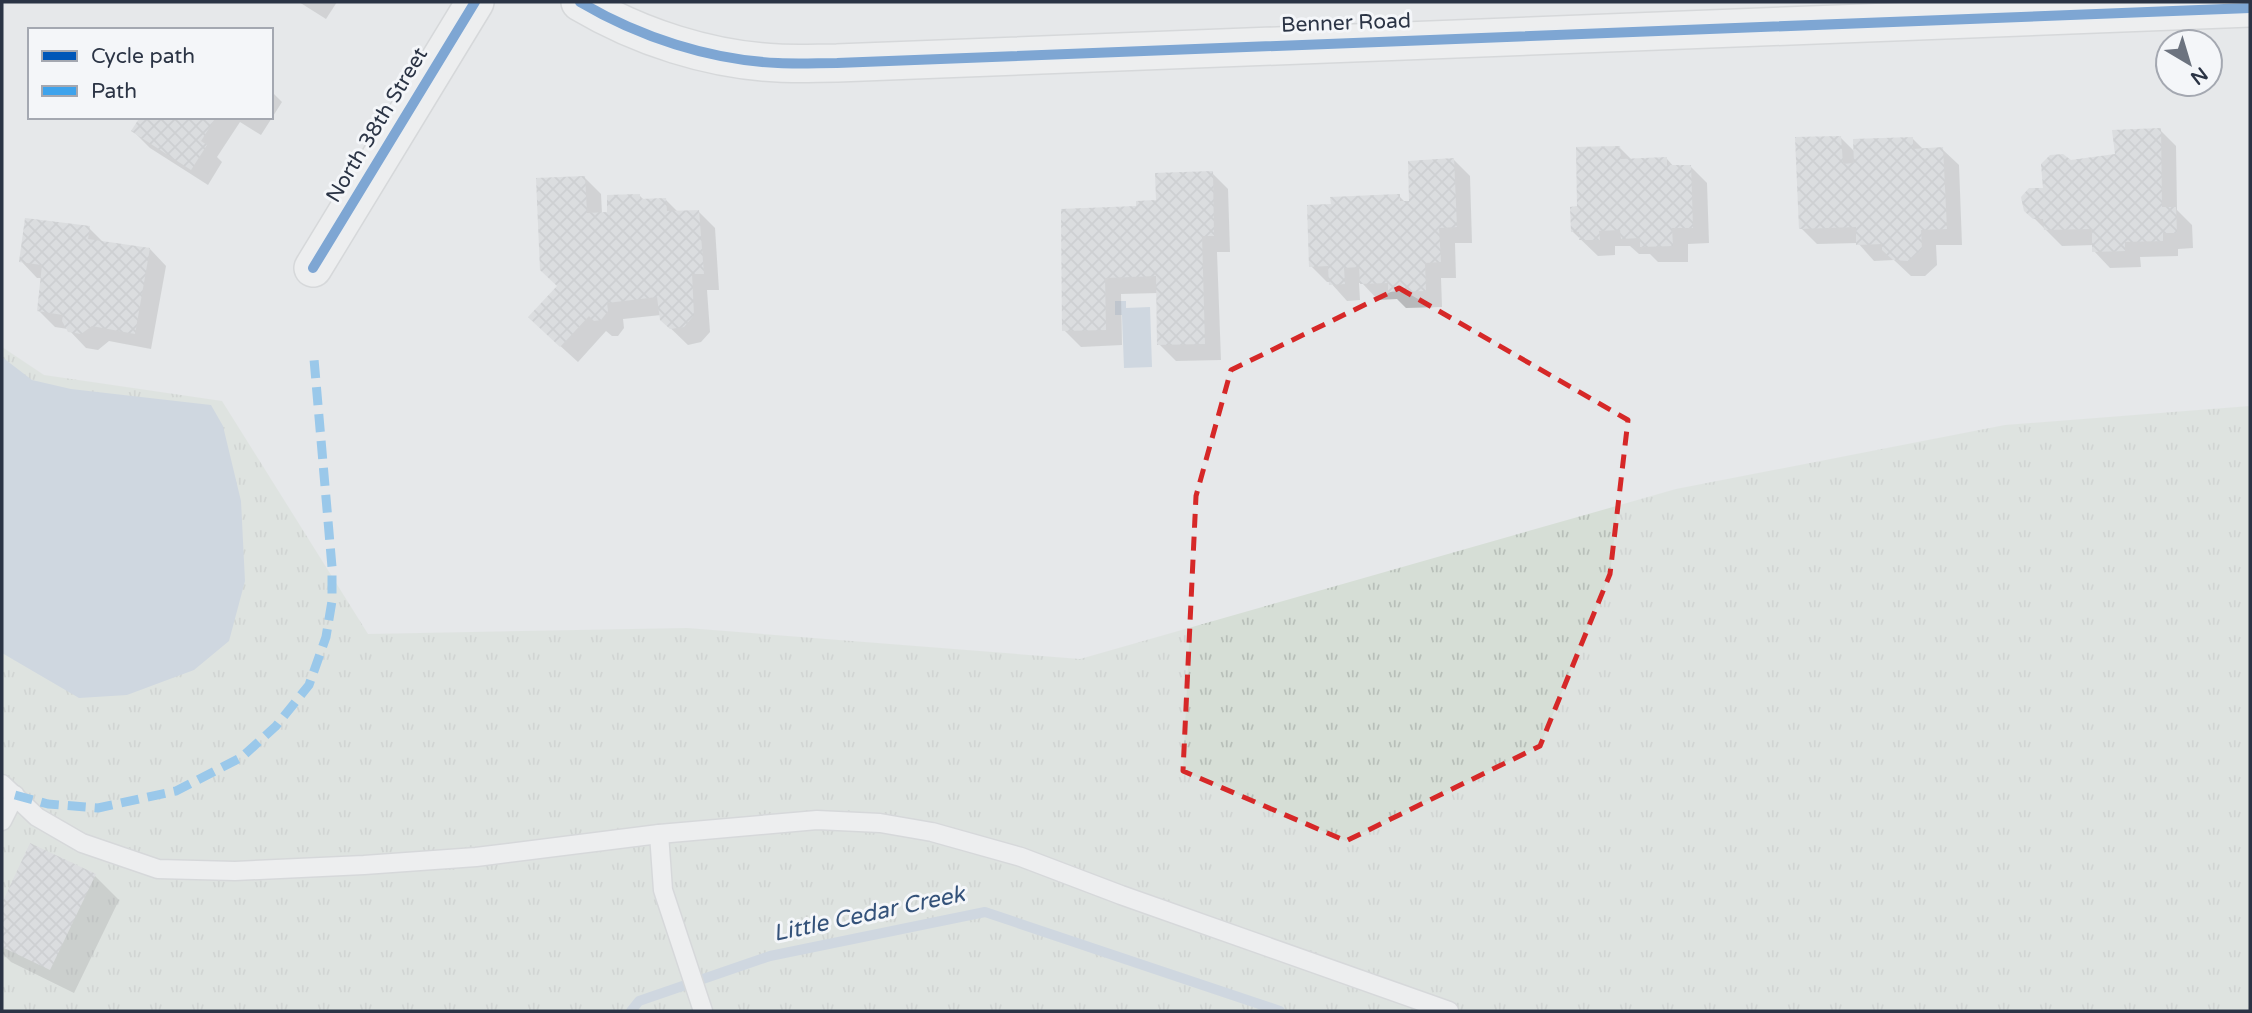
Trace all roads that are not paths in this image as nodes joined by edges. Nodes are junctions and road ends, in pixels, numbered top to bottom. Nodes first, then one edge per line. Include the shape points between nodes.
1 (475, 2) edge
2 (580, 2) edge
3 (2250, 8) edge
4 (313, 268) dead end
5 (8, 789) edge
6 (2, 821) edge
7 (659, 834) junction
8 (702, 1009) edge
9 (1449, 1011) edge

1 - 4 street, North 38th Street
2 - 3 street, Benner Road via 657,38 716,55 776,63
5 - 6 lane
5 - 7 lane via 37,817 82,843 158,869 364,865 475,857
7 - 8 lane via 663,890
7 - 9 lane via 817,820 880,822 932,832 1021,857

